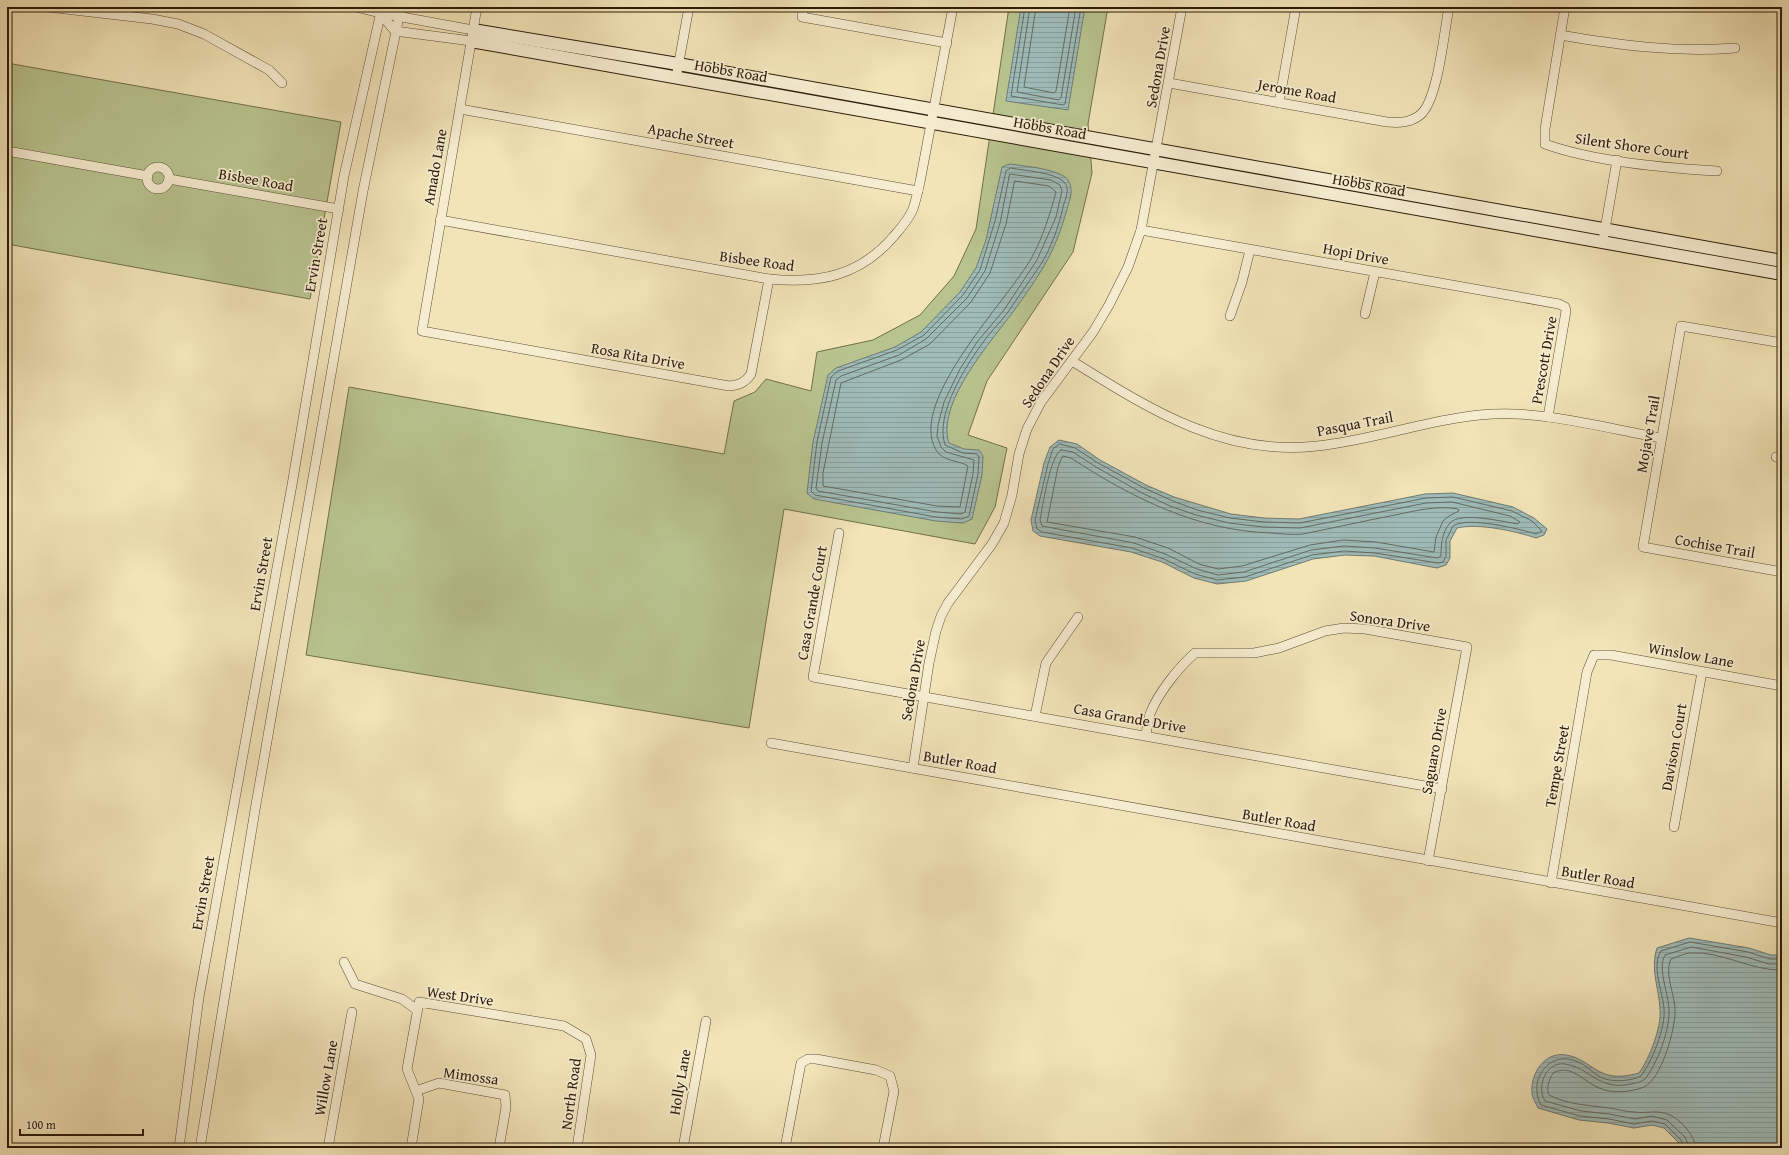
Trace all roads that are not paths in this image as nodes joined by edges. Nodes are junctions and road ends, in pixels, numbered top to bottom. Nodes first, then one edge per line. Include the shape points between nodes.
1 (48, 7) edge
2 (356, 7) edge
3 (477, 7) edge
4 (689, 7) edge
5 (804, 7) edge
6 (953, 7) edge
7 (1182, 7) edge
8 (1296, 7) edge
9 (1449, 7) edge
10 (1565, 7) edge
11 (381, 10) edge
12 (400, 11) edge
13 (395, 31) junction
14 (1560, 35) junction
15 (472, 36) junction
16 (946, 43) junction
17 (1736, 48) dead end
18 (678, 64) junction
19 (676, 78) junction
20 (282, 83) dead end
21 (1169, 83) junction
22 (1279, 102) junction
23 (460, 109) junction
24 (934, 110) junction
25 (932, 123) junction
26 (1157, 150) junction
27 (7, 151) edge
28 (1617, 160) junction
29 (1155, 163) junction
30 (1717, 171) dead end
31 (148, 176) junction
32 (169, 179) junction
33 (918, 191) junction
34 (339, 209) junction
35 (440, 220) junction
36 (1142, 230) junction
37 (1605, 230) junction
38 (1602, 243) junction
39 (1250, 250) junction
40 (1724, 250) junction
41 (1782, 261) edge
42 (1722, 263) junction
43 (1375, 272) junction
44 (1782, 274) edge
45 (769, 279) junction
46 (1565, 307) joint
47 (1365, 314) dead end
48 (1230, 316) dead end
49 (422, 331) joint
50 (1782, 343) edge
51 (1072, 361) junction
52 (1548, 417) junction
53 (1661, 438) junction
54 (839, 532) dead end
55 (1643, 547) joint
56 (1782, 572) edge
57 (1078, 617) dead end
58 (1467, 647) joint
59 (1594, 655) joint
60 (1702, 672) junction
61 (813, 678) joint
62 (1782, 686) edge
63 (925, 697) junction
64 (1035, 716) junction
65 (1146, 735) junction
66 (771, 743) dead end
67 (912, 768) junction
68 (1442, 789) junction
69 (1674, 828) dead end
70 (1428, 861) junction
71 (1551, 883) junction
72 (1782, 923) edge
73 (344, 962) dead end
74 (417, 1010) junction
75 (352, 1012) dead end
76 (524, 1020) joint
77 (706, 1021) dead end
78 (416, 1091) junction
79 (179, 1148) edge
80 (200, 1148) edge
81 (328, 1148) edge
82 (411, 1148) edge
83 (499, 1148) edge
84 (577, 1148) edge
85 (683, 1148) edge
86 (785, 1148) edge
87 (883, 1148) edge

1 - 20 street via 178,24 204,34 269,70
2 - 11 street, Hobbs Road
3 - 15 street, Amado Lane
4 - 18 street
5 - 16 street via 802,17
6 - 16 street, Bisbee Road
7 - 21 street, Sedona Drive
8 - 22 street
9 - 22 street, Jerome Road via 1432,98 1420,115 1407,122 1388,122
10 - 14 street
11 - 12 street, Hobbs Road
11 - 13 street
11 - 34 street, Ervin Street
12 - 13 street
12 - 15 street, Hobbs Road
13 - 15 street, Hobbs Road
13 - 80 street via 363,192 223,999
14 - 17 street via 1642,48
14 - 28 street, Silent Shore Court via 1544,129 1544,144 1561,150
15 - 18 street, Hobbs Road
15 - 19 street, Hobbs Road
15 - 23 street, Amado Lane
16 - 24 street, Bisbee Road
18 - 19 street
18 - 24 street, Hobbs Road
19 - 25 street, Hobbs Road
21 - 22 street, Jerome Road
21 - 26 street, Sedona Drive
23 - 33 street, Apache Street
23 - 35 street, Amado Lane
24 - 25 street, Bisbee Road
24 - 26 street, Hobbs Road
25 - 29 street, Hobbs Road
25 - 33 street, Bisbee Road
26 - 29 street, Sedona Drive
26 - 37 street, Hobbs Road
27 - 31 street
28 - 30 street, Silent Shore Court via 1679,169
28 - 37 street
29 - 36 street, Sedona Drive
29 - 38 street, Hobbs Road
31 - 32 street via 152,169 162,168 167,172
31 - 32 street via 150,185 156,188 163,187
32 - 34 street, Bisbee Road
33 - 45 street, Bisbee Road via 907,220 884,248 868,261 828,278 797,282
34 - 79 street, Ervin Street via 292,485 199,997
35 - 45 street, Bisbee Road
35 - 49 street, Amado Lane
36 - 39 street, Hopi Drive
36 - 51 street, Sedona Drive via 1128,267 1109,305
37 - 38 street
37 - 40 street, Hobbs Road
38 - 42 street, Hobbs Road
39 - 43 street, Hopi Drive
39 - 48 street
40 - 41 street, Hobbs Road
40 - 42 street
42 - 44 street, Hobbs Road
43 - 46 street, Hopi Drive
43 - 47 street
45 - 49 street, Rosa Rita Drive via 751,374 746,381 738,385 729,386
46 - 52 street, Prescott Drive
50 - 53 street, Mojave Trail via 1681,326
51 - 52 street, Pasqua Trail via 1167,417 1204,432 1242,443 1285,448 1318,446 1493,414
51 - 63 street, Sedona Drive via 1041,402 1027,429 1004,523 941,616 932,650
52 - 53 street, Pasqua Trail
53 - 55 street, Mojave Trail
54 - 61 street, Casa Grande Court
55 - 56 street, Cochise Trail
57 - 64 street via 1046,663
58 - 65 street, Sonora Drive via 1365,629 1344,628 1325,631 1279,648 1260,652 1195,653 1184,663 1155,702
58 - 68 street, Saguaro Drive
59 - 60 street, Winslow Lane via 1611,655
59 - 71 street, Tempe Street via 1587,672
60 - 62 street, Winslow Lane
60 - 69 street, Davison Court
61 - 63 street, Casa Grande Drive
63 - 64 street, Casa Grande Drive
63 - 67 street, Sedona Drive
64 - 65 street, Casa Grande Drive
65 - 68 street, Casa Grande Drive
66 - 67 street, Butler Road
67 - 70 street, Butler Road
68 - 70 street, Saguaro Drive
70 - 71 street, Butler Road
71 - 72 street, Butler Road
73 - 74 street, West Drive via 355,984 402,999
74 - 76 street, West Drive via 419,1002
74 - 78 street via 407,1069
75 - 81 street, Willow Lane
76 - 84 street, North Road via 564,1026 586,1039 591,1055
77 - 85 street, Holly Lane
78 - 82 street via 419,1099
78 - 83 street, Mimossa via 439,1083 505,1094 506,1107
86 - 87 street via 801,1063 808,1059 876,1070 890,1076 893,1088

